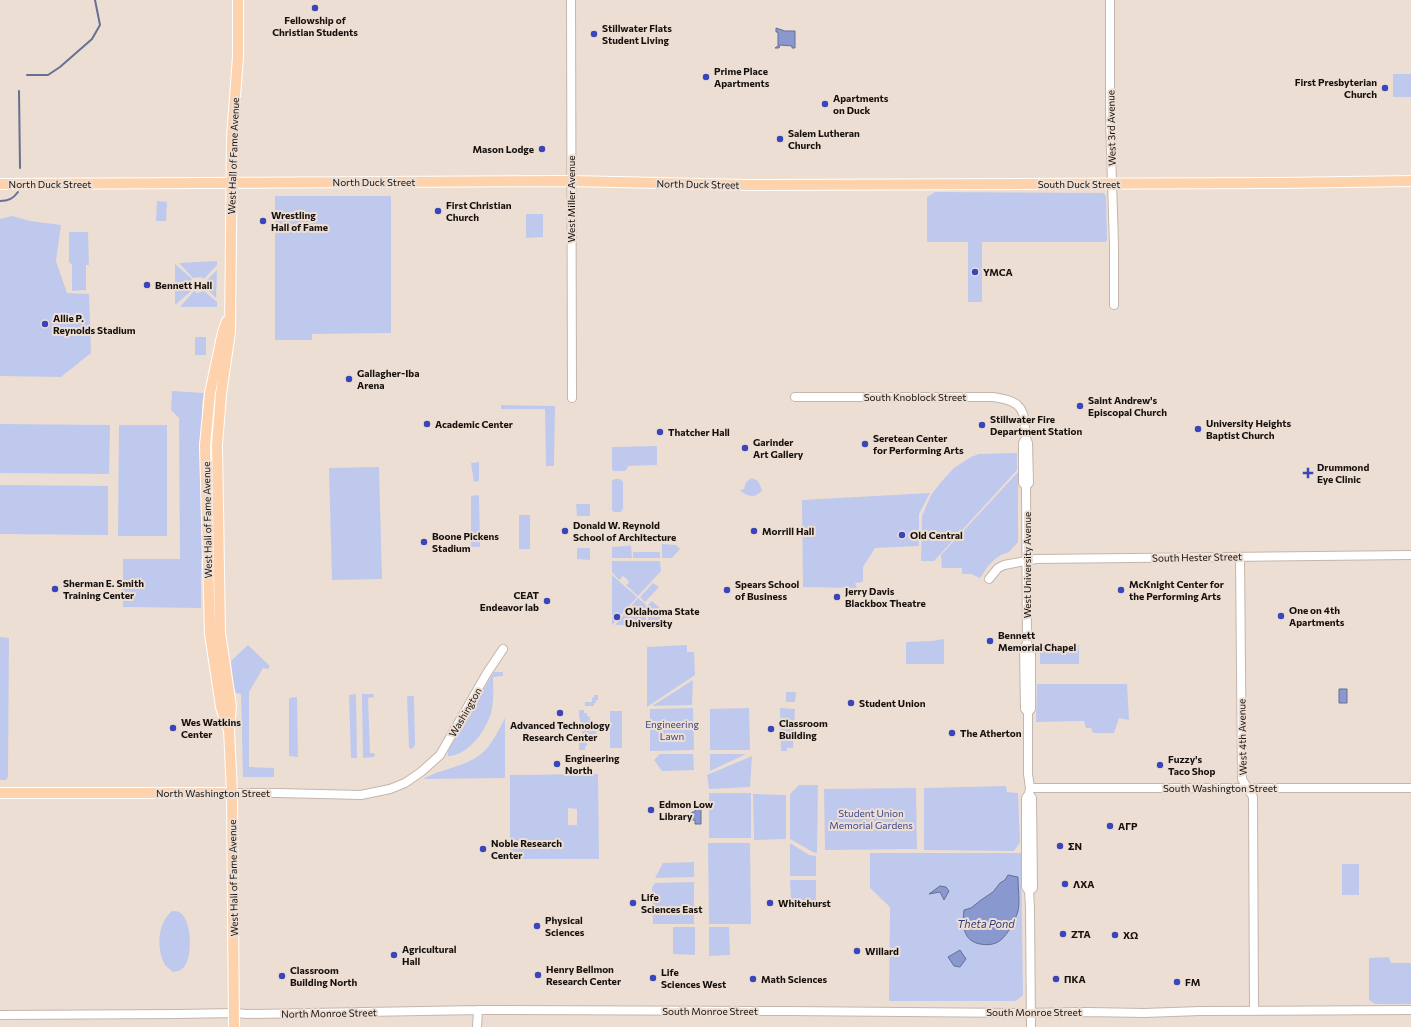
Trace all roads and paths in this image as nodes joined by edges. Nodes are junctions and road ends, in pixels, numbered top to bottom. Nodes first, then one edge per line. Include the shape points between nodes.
1 (238, 0) edge
2 (571, 0) edge
3 (1110, 0) edge
4 (571, 181) junction
5 (1411, 181) edge
6 (231, 183) junction
7 (0, 184) edge
8 (1112, 184) junction
9 (747, 185) joint
10 (1114, 305) dead end
11 (795, 397) dead end
12 (572, 398) dead end
13 (1025, 418) joint
14 (1411, 555) edge
15 (1240, 557) junction
16 (1026, 561) junction
17 (989, 579) dead end
18 (503, 648) dead end
19 (421, 772) joint
20 (1247, 788) junction
21 (1411, 788) edge
22 (1030, 791) junction
23 (0, 793) edge
24 (232, 793) junction
25 (478, 1010) junction
26 (1411, 1010) edge
27 (657, 1011) joint
28 (1254, 1011) junction
29 (234, 1013) junction
30 (1030, 1013) junction
31 (0, 1015) edge
32 (234, 1027) edge
33 (477, 1027) edge
34 (1031, 1027) edge

1 - 6 main road, West Hall of Fame Avenue via 238,57
2 - 4 street, West Miller Avenue
3 - 8 street, West 3rd Avenue
4 - 6 main road, North Duck Street
4 - 9 main road, North Duck Street
4 - 12 street, West Miller Avenue
5 - 8 main road, South Duck Street
6 - 7 main road, North Duck Street
6 - 24 main road, West Hall of Fame Avenue via 230,311 210,393 205,444 210,634 221,707 229,729
8 - 9 main road, South Duck Street
8 - 10 street, West 3rd Avenue
11 - 13 street, South Knoblock Street via 993,396 1017,404
13 - 16 street, West University Avenue via 1023,483 1026,486
14 - 15 street, South Hester Street
15 - 16 street, South Hester Street
15 - 20 street, West 4th Avenue via 1242,779
16 - 17 street, South Hester Street via 1004,565
16 - 22 street, West University Avenue via 1027,644 1030,648 1031,694 1031,709 1028,712
18 - 19 street, Washington via 440,755
19 - 24 street, North Washington Street via 390,789 368,794
20 - 21 street, South Washington Street
20 - 22 street, South Washington Street
20 - 28 street, West 4th Avenue via 1253,797
22 - 30 street, West University Avenue via 1026,798
23 - 24 main road, North Washington Street
24 - 29 main road, West Hall of Fame Avenue
25 - 27 street, North Monroe Street
25 - 29 street, North Monroe Street
25 - 33 street
26 - 28 street, South Monroe Street
27 - 30 street, South Monroe Street
28 - 30 street, South Monroe Street
29 - 31 street, North Monroe Street
29 - 32 main road, West Hall of Fame Avenue
30 - 34 street, West University Avenue

